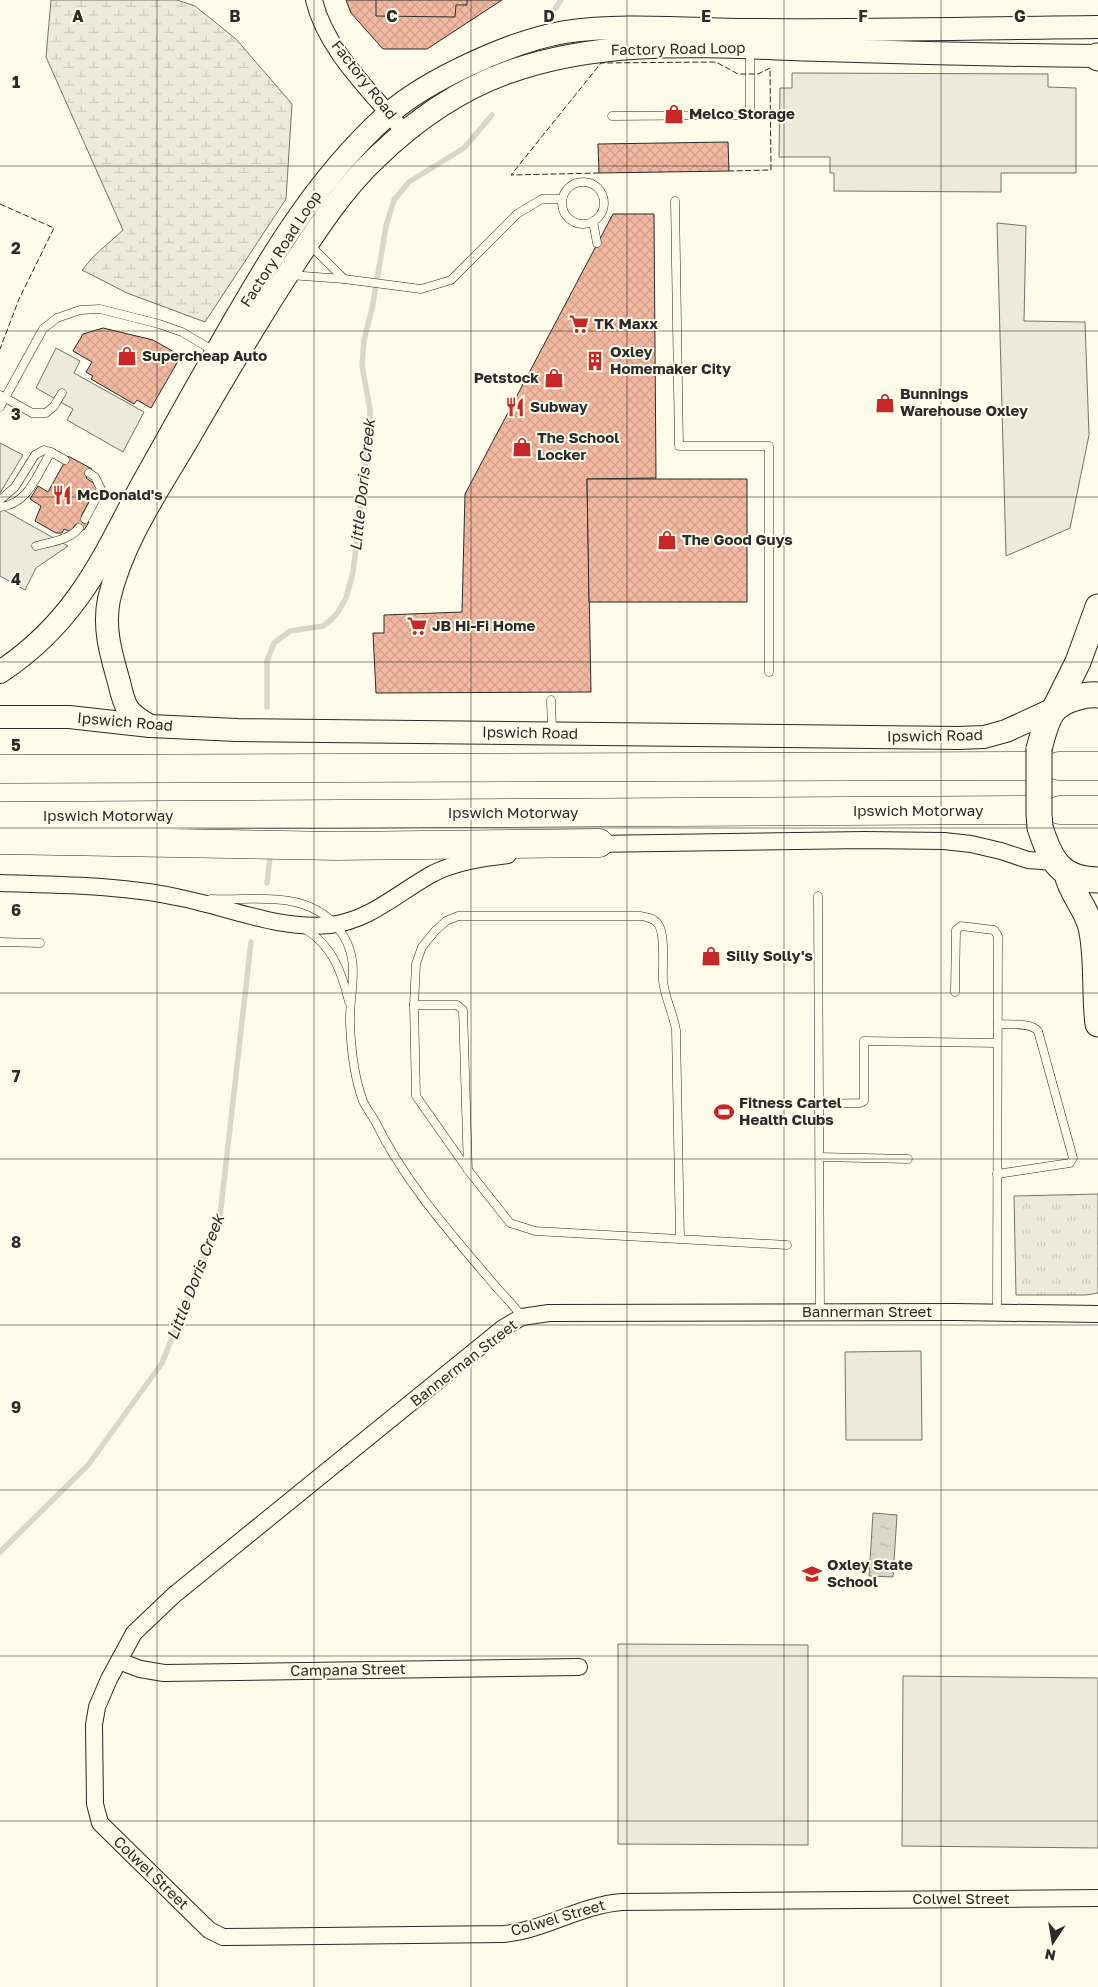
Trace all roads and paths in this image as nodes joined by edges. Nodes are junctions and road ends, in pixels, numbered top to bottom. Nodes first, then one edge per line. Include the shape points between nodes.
1 (314, 0) edge
2 (1098, 27) edge
3 (750, 39) junction
4 (1098, 57) edge
5 (389, 114) junction
6 (612, 116) dead end
7 (404, 132) junction
8 (562, 199) junction
9 (675, 201) dead end
10 (593, 221) junction
11 (299, 237) junction
12 (597, 243) dead end
13 (278, 268) junction
14 (344, 278) junction
15 (224, 358) junction
16 (62, 393) dead end
17 (3, 397) edge
18 (0, 407) edge
19 (51, 452) junction
20 (65, 460) dead end
21 (89, 474) dead end
22 (0, 500) edge
23 (0, 507) edge
24 (85, 519) dead end
25 (80, 528) dead end
26 (36, 546) dead end
27 (1098, 607) edge
28 (0, 672) edge
29 (769, 672) dead end
30 (1098, 695) edge
31 (551, 700) dead end
32 (1055, 709) junction
33 (0, 717) edge
34 (150, 726) junction
35 (552, 733) junction
36 (1041, 760) junction
37 (1098, 766) edge
38 (0, 769) edge
39 (1098, 810) edge
40 (0, 816) edge
41 (1042, 816) junction
42 (0, 840) edge
43 (599, 843) junction
44 (1061, 868) junction
45 (1098, 880) edge
46 (0, 882) edge
47 (818, 896) dead end
48 (182, 898) junction
49 (335, 924) junction
50 (302, 927) junction
51 (0, 942) edge
52 (40, 943) dead end
53 (954, 992) dead end
54 (414, 1005) junction
55 (350, 1007) junction
56 (998, 1024) junction
57 (1098, 1024) edge
58 (998, 1043) junction
59 (819, 1104) junction
60 (820, 1157) junction
61 (908, 1159) dead end
62 (468, 1170) junction
63 (998, 1174) junction
64 (680, 1239) junction
65 (787, 1245) dead end
66 (820, 1312) junction
67 (997, 1313) junction
68 (1098, 1314) edge
69 (522, 1317) junction
70 (119, 1660) junction
71 (579, 1668) dead end
72 (97, 1818) joint
73 (1098, 1898) edge

1 - 5 street, Factory Road via 328,34 345,60
2 - 3 main road, Factory Road Loop
3 - 4 main road, Factory Road Loop via 929,54
3 - 5 main road, Factory Road Loop via 606,28 565,32 534,39 467,67
3 - 6 lane via 750,115
3 - 7 main road, Factory Road Loop via 594,51 538,62 482,82
5 - 7 street, Factory Road
5 - 11 main road, Factory Road Loop via 329,176
7 - 11 main road, Factory Road Loop via 374,159 325,217
8 - 10 lane via 568,218 580,224
8 - 10 lane via 575,184 594,186 600,191 604,204 599,217
8 - 14 lane via 542,199 518,214 451,280 421,289
9 - 29 lane via 679,446 769,446
10 - 12 lane
11 - 13 main road, Factory Road Loop
11 - 14 lane
13 - 14 lane
13 - 15 main road, Factory Road Loop
15 - 17 lane via 182,332 159,324 100,309 80,310 57,318 43,329
15 - 28 main road, Factory Road Loop via 152,466 110,547 81,594 44,639
15 - 34 main road, Factory Road Loop via 123,557 108,602 108,640 125,702 137,719
16 - 17 lane via 46,413 32,413
17 - 18 lane
19 - 20 lane
19 - 22 lane via 44,450 35,455 15,487
19 - 23 lane via 27,494 11,506
21 - 24 lane via 95,477 102,489
25 - 26 lane via 65,538
27 - 32 main road via 1078,662
30 - 32 main road via 1073,699
31 - 35 lane
32 - 35 main road, Ipswich Road via 1024,725 994,735 958,738
32 - 36 main road via 1044,730
33 - 34 main road, Ipswich Road via 69,717
34 - 35 main road, Ipswich Road
36 - 37 highway
36 - 38 highway
36 - 41 main road, bridge
39 - 41 highway, Ipswich Motorway
40 - 41 highway, Ipswich Motorway
41 - 44 main road via 1044,841
42 - 43 highway via 375,846
43 - 44 street via 944,841 1001,851
43 - 49 street via 484,858 453,866 434,873 370,913
44 - 45 main road via 1077,878
44 - 57 main road via 1090,924
46 - 48 street via 113,889
47 - 59 lane
48 - 49 lane via 288,899 321,912
48 - 50 street
49 - 50 street
49 - 55 lane via 344,936 354,966
50 - 55 lane via 333,955 342,973
51 - 52 lane
53 - 56 lane via 956,930 962,926 994,930 998,936
54 - 62 lane via 416,1096
54 - 62 lane via 457,1006 463,1010
54 - 64 lane via 416,964 422,947 446,921 458,916 641,916 650,917 658,924 663,983 676,1030
55 - 69 lane via 357,1082 364,1104 389,1150 410,1182
56 - 58 lane
56 - 63 lane via 1028,1026 1038,1031 1073,1158 1070,1163
58 - 59 lane via 864,1041 864,1101
58 - 63 lane
59 - 60 lane
60 - 61 lane
60 - 66 lane
62 - 64 lane via 502,1214 521,1228
63 - 67 lane
64 - 65 lane
66 - 67 street, Bannerman Street
66 - 69 street, Bannerman Street via 549,1313
67 - 68 street, Bannerman Street
69 - 70 street, Bannerman Street via 503,1328 174,1596 134,1633
70 - 71 street, Campana Street via 140,1669 164,1673
70 - 72 street, Bannerman Street via 94,1720
72 - 73 street, Colwel Street via 208,1930 228,1937 504,1934 529,1929 590,1907 622,1902

